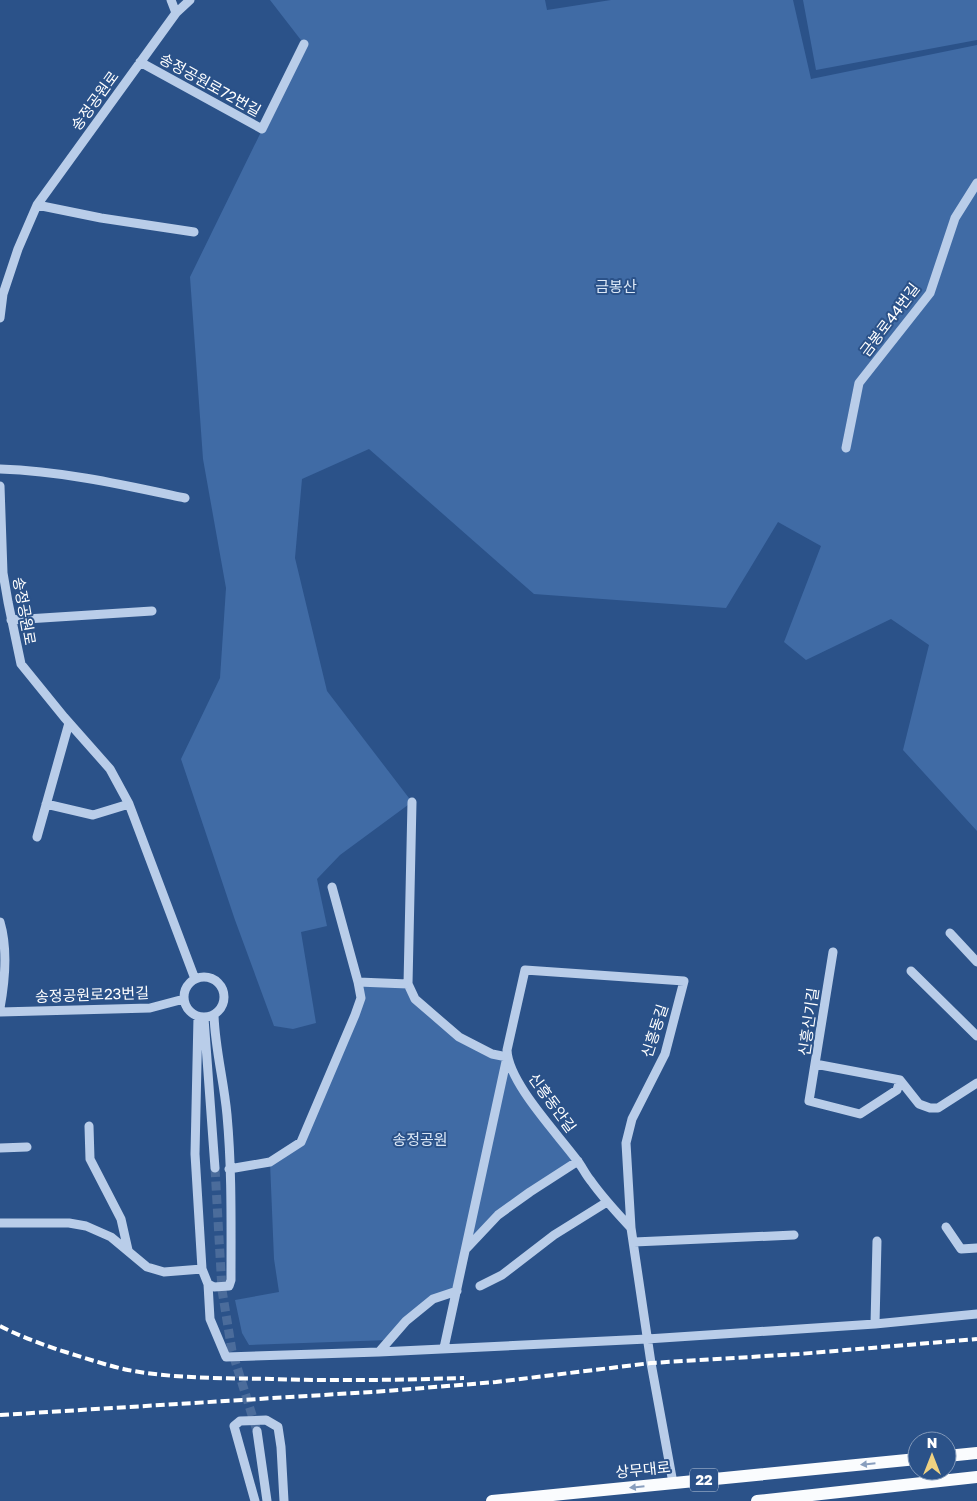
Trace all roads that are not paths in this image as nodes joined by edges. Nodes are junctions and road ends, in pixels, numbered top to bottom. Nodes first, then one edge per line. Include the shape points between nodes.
1 (171, 0) edge
2 (190, 0) edge
3 (176, 14) junction
4 (304, 44) dead end
5 (140, 62) junction
6 (977, 183) edge
7 (37, 205) junction
8 (194, 232) dead end
9 (0, 318) edge
10 (846, 448) dead end
11 (0, 469) edge
12 (0, 486) edge
13 (185, 498) dead end
14 (2, 572) edge
15 (152, 611) dead end
16 (11, 620) junction
17 (69, 723) junction
18 (412, 802) dead end
19 (46, 804) junction
20 (128, 804) junction
21 (37, 837) dead end
22 (332, 887) dead end
23 (0, 922) edge
24 (950, 933) dead end
25 (833, 952) dead end
26 (977, 962) edge
27 (911, 971) dead end
28 (195, 979) junction
29 (358, 982) junction
30 (408, 984) junction
31 (184, 999) junction
32 (0, 1008) edge
33 (0, 1012) edge
34 (214, 1015) junction
35 (201, 1017) junction
36 (977, 1036) edge
37 (507, 1057) junction
38 (815, 1064) junction
39 (900, 1080) junction
40 (977, 1083) edge
41 (89, 1126) dead end
42 (27, 1146) dead end
43 (0, 1148) edge
44 (578, 1161) junction
45 (215, 1168) tunnel mouth
46 (229, 1169) junction
47 (607, 1202) junction
48 (0, 1223) edge
49 (946, 1227) dead end
50 (631, 1228) junction
51 (794, 1235) dead end
52 (877, 1241) dead end
53 (634, 1242) junction
54 (977, 1248) edge
55 (466, 1249) junction
56 (128, 1250) junction
57 (202, 1269) junction
58 (208, 1284) junction
59 (480, 1286) dead end
60 (457, 1291) junction
61 (977, 1314) edge
62 (875, 1324) junction
63 (647, 1338) junction
64 (444, 1348) junction
65 (379, 1352) junction
66 (257, 1431) tunnel mouth
67 (977, 1453) edge
68 (957, 1455) edge
69 (907, 1460) edge
70 (977, 1477) edge
71 (673, 1483) junction
72 (853, 1496) edge
73 (255, 1501) edge
74 (267, 1501) edge
75 (284, 1501) edge
76 (492, 1501) edge
77 (757, 1501) edge

1 - 3 street
2 - 3 street, 송정공원로
3 - 5 street, 송정공원로
4 - 5 street, 송정공원로72번길 via 262,129
5 - 7 street, 송정공원로
6 - 10 street, 금봉로44번길 via 955,218 930,293 859,383
7 - 8 street
7 - 9 street, 송정공원로 via 3,294
11 - 13 street via 84,478
12 - 14 street, 송정공원로
14 - 16 street, 송정공원로
15 - 16 street
16 - 17 street, 송정공원로 via 21,664
17 - 19 street
17 - 20 street, 송정공원로 via 110,768
18 - 30 street
19 - 20 street via 93,815
19 - 21 street
20 - 28 street, 송정공원로
22 - 29 street
23 - 32 street via 4,944
24 - 26 street
25 - 38 street, 신흥신기길
27 - 36 street
28 - 31 street via 187,986
28 - 34 street via 211,978 221,986 223,1006
29 - 30 street
29 - 46 street via 360,998 355,1015 301,1142 270,1162
30 - 37 street via 415,1000 459,1037 492,1054
31 - 33 street, 송정공원로23번길 via 150,1008
31 - 35 street via 189,1011
34 - 35 street
34 - 46 street via 227,1114
35 - 45 street
35 - 57 street via 195,1154
37 - 44 street, 신흥동안길 via 522,1088
37 - 50 street, 신흥동길 via 525,970 684,981 665,1054 628,1132 626,1153
37 - 55 street
38 - 39 street, 신흥신기길
38 - 39 street via 809,1101 860,1114 897,1090
39 - 40 street via 919,1104 930,1108 938,1108
41 - 56 street via 90,1159 121,1219
42 - 43 street
44 - 47 street, 신흥동안길
44 - 55 street via 498,1216
46 - 58 street via 231,1280 229,1286
47 - 50 street, 신흥동안길
47 - 59 street via 554,1235 502,1275
48 - 56 street via 86,1226 100,1231
49 - 54 street via 961,1249
50 - 53 street, 신흥동길
51 - 53 street
52 - 62 street
53 - 63 street, 신흥동길
55 - 60 street
56 - 57 street via 147,1266 164,1272
57 - 58 street
58 - 65 street via 210,1319 226,1357
60 - 64 street
60 - 65 street via 433,1299 406,1321
61 - 62 street
62 - 63 street
63 - 64 street
63 - 71 street, 신흥동길
64 - 65 street
66 - 74 street
67 - 68 main road
69 -> 71 main road, 상무대로 / 22
70 - 72 main road
71 -> 76 main road, 상무대로 / 22
72 - 77 main road
73 - 75 street via 234,1426 240,1421 266,1420 278,1427

